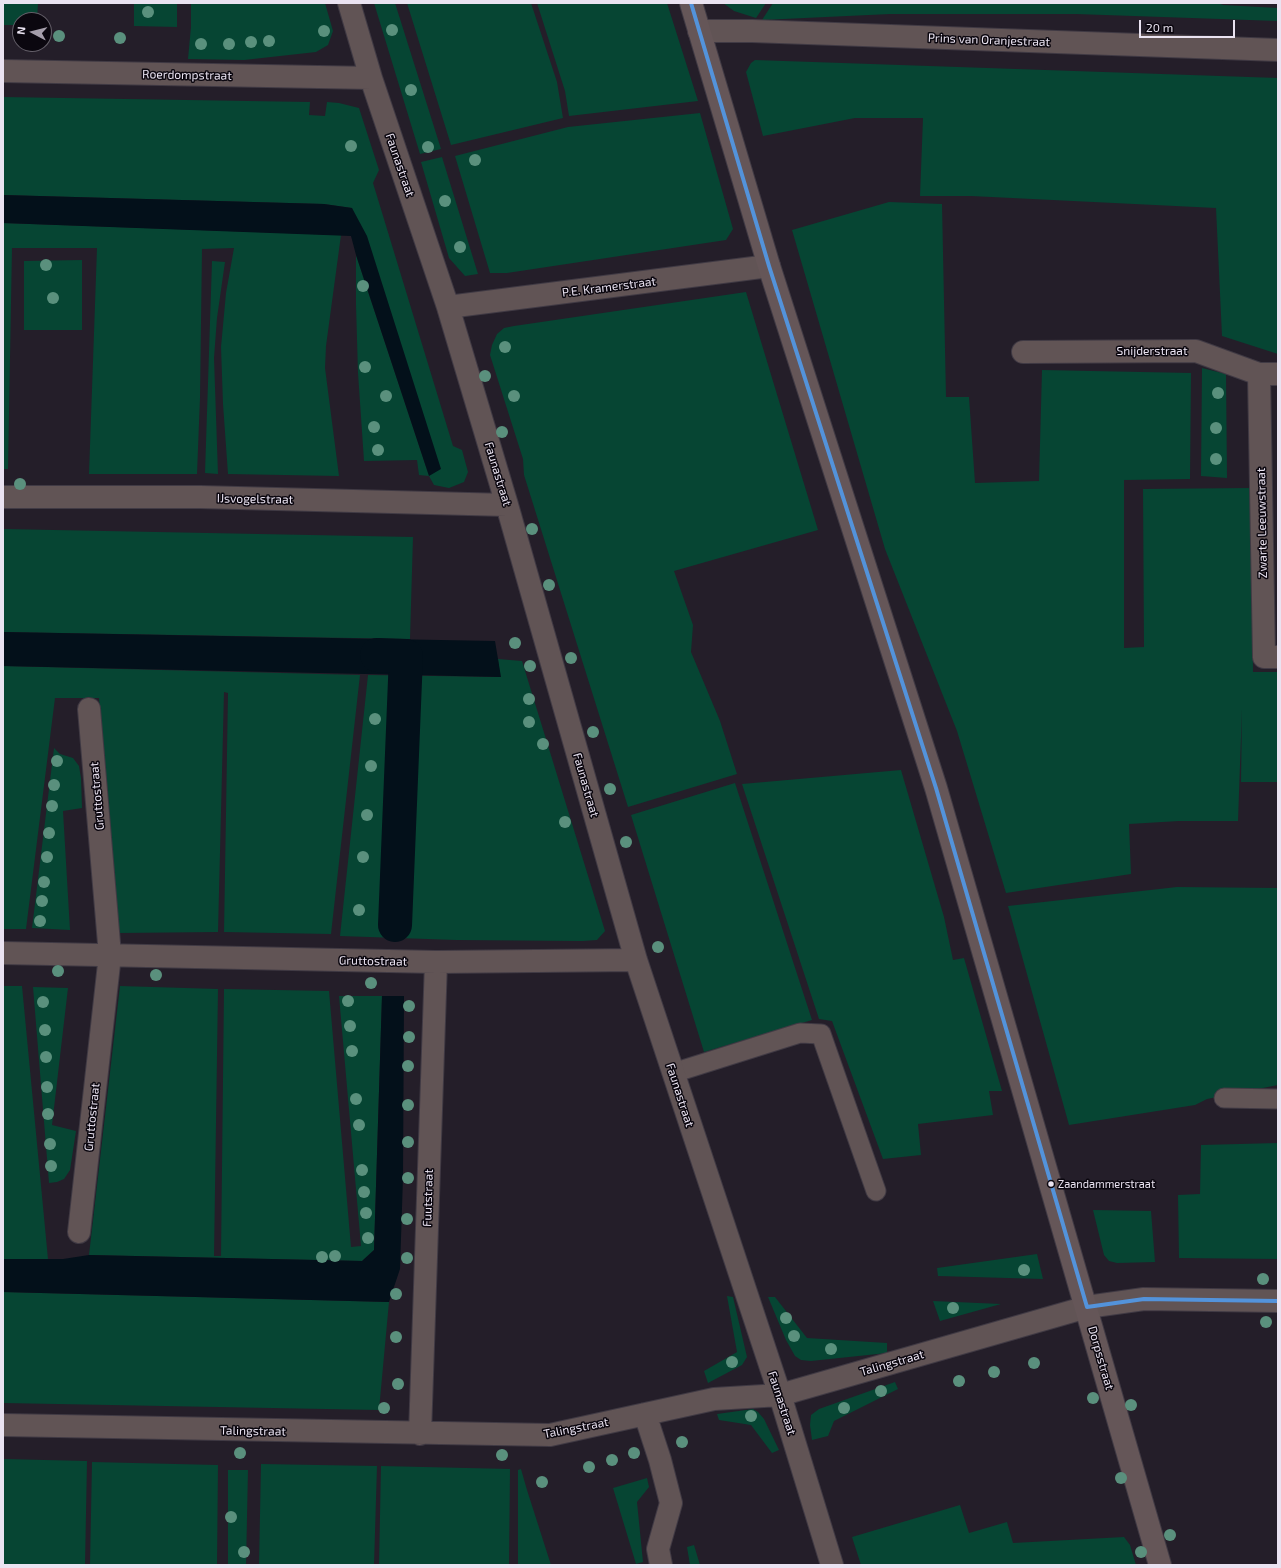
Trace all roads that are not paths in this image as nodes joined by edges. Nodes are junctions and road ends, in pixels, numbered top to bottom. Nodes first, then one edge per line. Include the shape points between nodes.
1 (349, 3) edge
2 (691, 3) edge
3 (699, 31) junction
4 (1278, 50) edge
5 (3, 71) edge
6 (372, 78) junction
7 (769, 266) junction
8 (448, 307) junction
9 (1023, 352) dead end
10 (1268, 374) edge
11 (3, 496) edge
12 (507, 505) junction
13 (1278, 657) edge
14 (89, 710) dead end
15 (3, 953) edge
16 (110, 955) junction
17 (636, 960) junction
18 (436, 962) junction
19 (673, 1073) junction
20 (1224, 1098) dead end
21 (1278, 1098) edge
22 (876, 1192) dead end
23 (79, 1232) dead end
24 (1278, 1301) edge
25 (1087, 1308) junction
26 (780, 1395) junction
27 (645, 1414) junction
28 (3, 1425) edge
29 (420, 1434) junction
30 (661, 1565) edge
31 (832, 1565) edge
32 (1160, 1565) edge

1 - 6 street, Faunastraat
2 - 3 street, Dorpsstraat
3 - 4 street, Prins van Oranjestraat
3 - 7 street, Dorpsstraat
5 - 6 street, Roerdompstraat
6 - 8 street, Faunastraat
7 - 8 street, P.E. Kramerstraat
7 - 25 street, Dorpsstraat via 936,788
8 - 12 street, Faunastraat
9 - 10 street, Snijderstraat via 1196,351
10 - 13 street, Zwarte Leeuwstraat via 1264,657
11 - 12 street, IJsvogelstraat via 200,497
12 - 17 street, Faunastraat
14 - 16 street, Gruttostraat
15 - 16 street, Gruttostraat
16 - 18 street, Gruttostraat
16 - 23 street, Gruttostraat
17 - 18 street, Gruttostraat
17 - 19 street, Faunastraat
18 - 29 street, Fuutstraat
19 - 22 lane via 800,1033 821,1034
19 - 26 street, Faunastraat
20 - 21 lane
24 - 25 street via 1144,1299
25 - 26 street, Talingstraat
25 - 32 street, Dorpsstraat
26 - 27 street, Talingstraat via 714,1399
26 - 31 street, Faunastraat
27 - 29 street, Talingstraat via 550,1436
27 - 30 street via 671,1503 658,1549
28 - 29 street, Talingstraat

